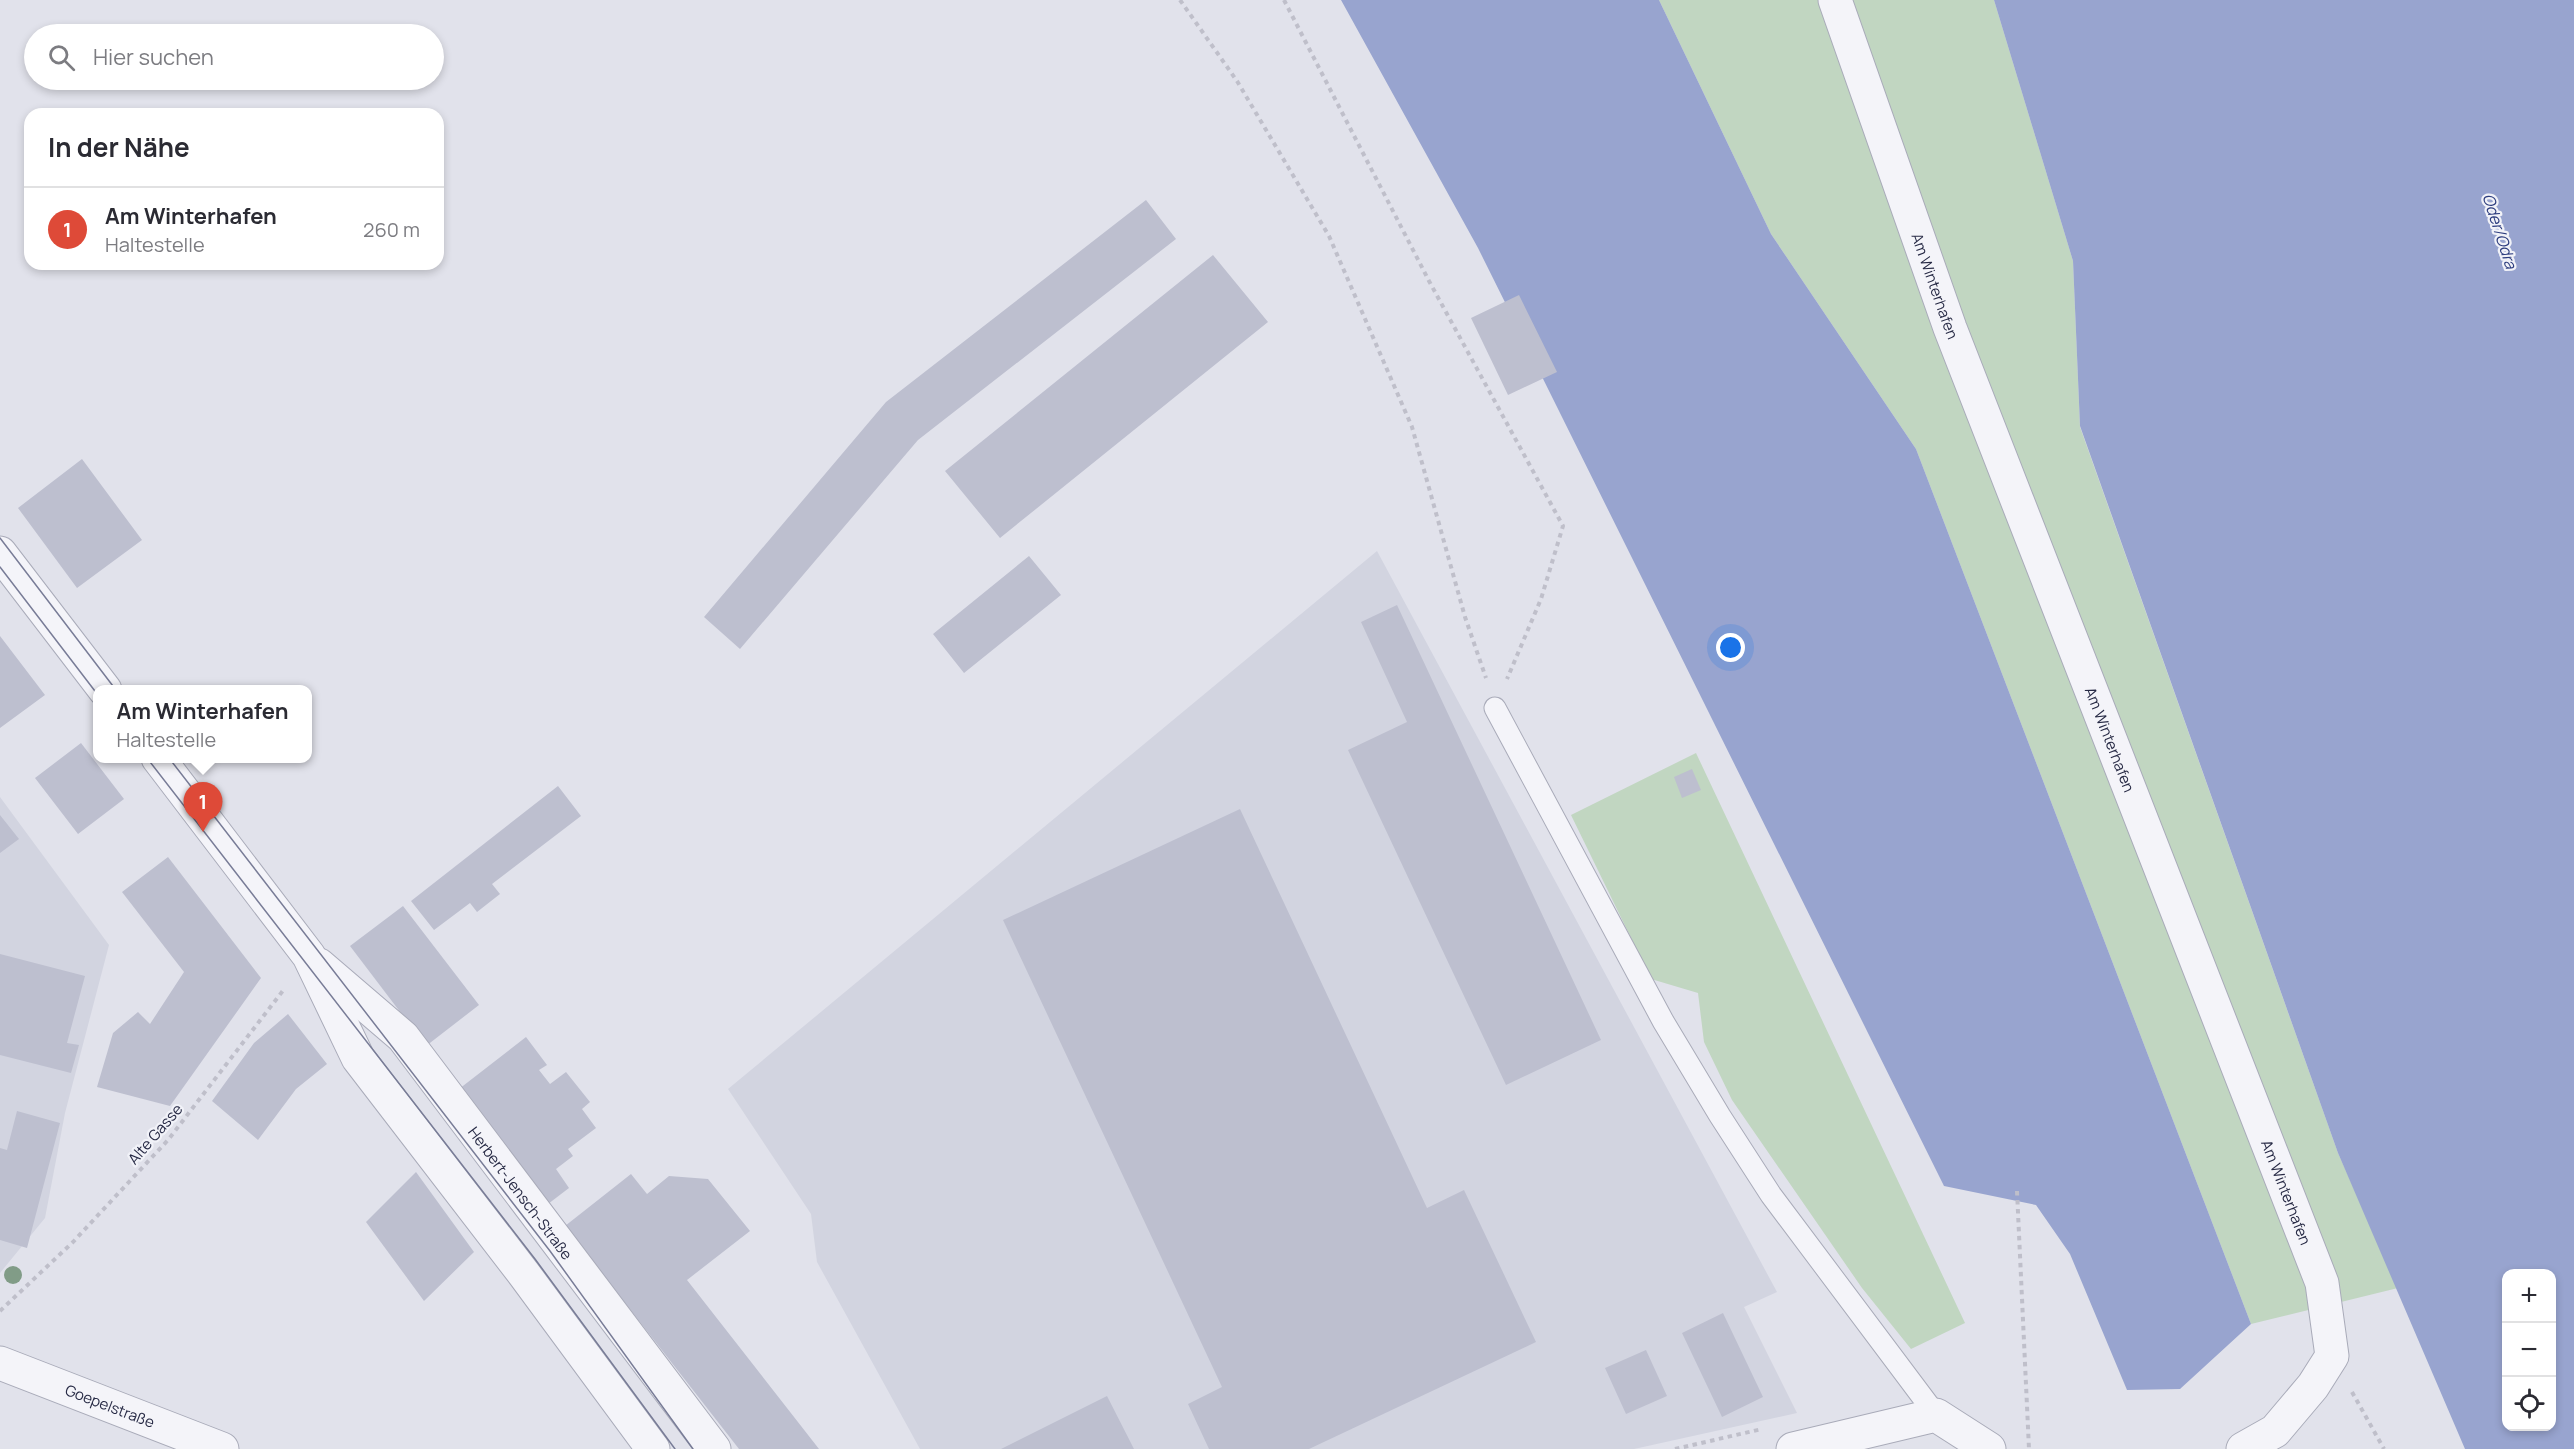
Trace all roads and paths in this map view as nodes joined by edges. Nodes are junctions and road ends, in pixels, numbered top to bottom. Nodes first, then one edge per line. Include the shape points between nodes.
1 (1179, 0) edge
2 (1284, 0) edge
3 (1835, 0) edge
4 (0, 553) edge
5 (101, 685) edge
6 (1496, 708) junction
7 (161, 763) edge
8 (309, 956) junction
9 (2017, 1191) dead end
10 (0, 1311) edge
11 (2332, 1356) junction
12 (0, 1363) edge
13 (1936, 1415) junction
14 (222, 1449) edge
15 (653, 1449) edge
16 (714, 1449) edge
17 (1793, 1449) edge
18 (1989, 1449) edge
19 (2029, 1449) edge
20 (2243, 1449) edge
21 (2384, 1449) edge

1 - 6 path via 1237,81 1329,236 1412,427 1465,616
2 - 6 path via 1429,281 1563,526 1541,599
3 - 11 street, Am Winterhafen via 1950,328 2322,1283
4 - 5 street
6 - 13 lane via 1663,1021 1720,1116 1771,1195
7 - 8 street, Herbert-Jensch-Straße
8 - 10 path, Alte Gasse via 168,1140 73,1242
8 - 15 street, Herbert-Jensch-Straße via 358,1058
8 - 16 street, Herbert-Jensch-Straße via 403,1037
9 - 19 path
11 - 20 street via 2313,1386 2275,1431
11 - 21 path
12 - 14 street, Goepelstraße
13 - 17 street
13 - 18 street

